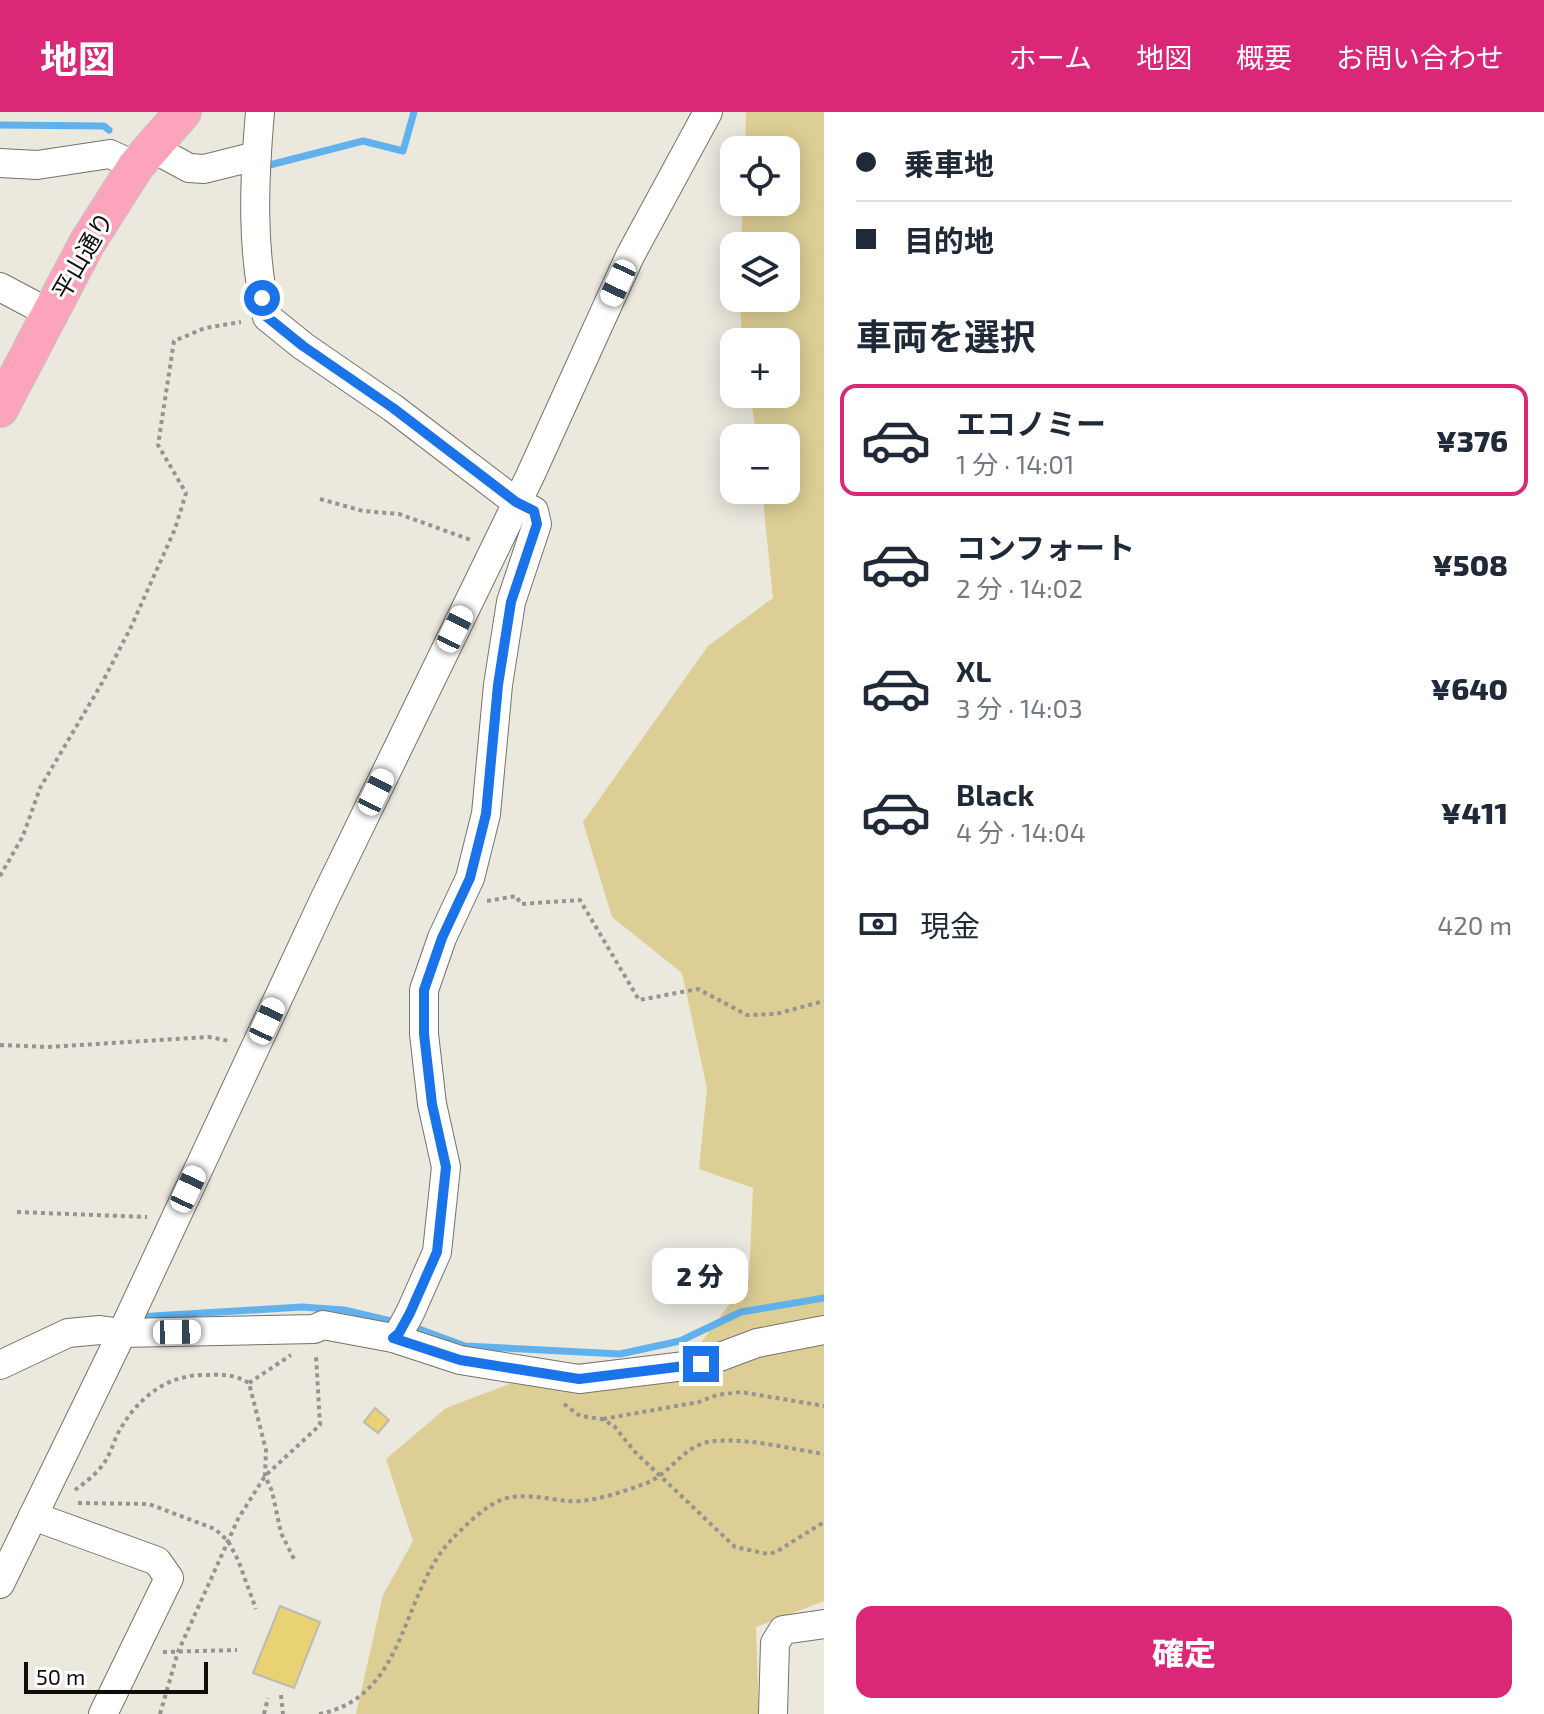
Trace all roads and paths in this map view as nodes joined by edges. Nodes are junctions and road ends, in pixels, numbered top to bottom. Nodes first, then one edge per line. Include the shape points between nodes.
1 (183, 112) edge
2 (260, 112) edge
3 (708, 112) edge
4 (144, 157) junction
5 (0, 163) edge
6 (256, 166) junction
7 (0, 287) edge
8 (49, 313) junction
9 (267, 317) junction
10 (0, 409) edge
11 (320, 499) dead end
12 (516, 502) junction
13 (494, 547) junction
14 (0, 876) edge
15 (457, 906) junction
16 (824, 1001) edge
17 (0, 1045) edge
18 (256, 1045) junction
19 (17, 1212) dead end
20 (174, 1218) junction
21 (126, 1322) junction
22 (401, 1328) junction
23 (314, 1329) junction
24 (824, 1330) edge
25 (0, 1365) edge
26 (541, 1373) junction
27 (249, 1383) junction
28 (824, 1406) edge
29 (602, 1419) junction
30 (824, 1454) edge
31 (661, 1475) junction
32 (265, 1476) junction
33 (66, 1495) dead end
34 (69, 1503) dead end
35 (33, 1516) junction
36 (824, 1522) edge
37 (228, 1541) junction
38 (294, 1559) dead end
39 (0, 1584) edge
40 (256, 1609) dead end
41 (824, 1624) edge
42 (237, 1650) dead end
43 (133, 1652) junction
44 (178, 1652) junction
45 (281, 1695) dead end
46 (268, 1698) dead end
47 (347, 1706) junction
48 (103, 1714) edge
49 (160, 1714) edge
50 (265, 1714) edge
51 (283, 1714) edge
52 (319, 1714) edge
53 (349, 1714) edge
54 (773, 1714) edge

1 - 4 main road, 平山通り
2 - 6 street
3 - 12 street via 630,256
4 - 5 street via 110,154 37,165
4 - 6 street via 189,168
4 - 8 main road, 平山通り
6 - 9 street via 256,263
7 - 8 street
8 - 10 main road, 平山通り
9 - 12 street
9 - 14 path via 205,328 174,341 158,445 186,493 175,529 131,627 40,788 23,836
11 - 13 path via 399,514
12 - 13 street
12 - 15 street via 534,511 537,524 511,602 486,814
13 - 18 street
15 - 16 path via 516,896 521,904 580,900 639,1000 698,989 747,1015 776,1014
15 - 22 street via 424,990 432,1104 446,1167 437,1252
17 - 18 path via 209,1037
18 - 20 street
19 - 20 path
20 - 21 street
21 - 23 street
21 - 25 street via 68,1333
21 - 35 street
22 - 23 street
22 - 26 street via 460,1360
23 - 27 path via 289,1357
23 - 32 path via 320,1425
24 - 26 street via 662,1370 579,1379
26 - 29 path via 557,1400 580,1416
27 - 32 path via 266,1450
27 - 33 path via 235,1374 166,1382 132,1409 105,1462
28 - 29 path via 741,1392
29 - 31 path
30 - 31 path via 716,1441 696,1445
31 - 36 path via 735,1547 776,1552
31 - 47 path via 600,1497 502,1499 484,1511 452,1538 428,1569 387,1666
32 - 37 path
32 - 38 path
34 - 37 path via 149,1504 215,1529
35 - 39 street
35 - 43 street via 157,1561 169,1578
37 - 40 path
37 - 44 path
41 - 54 street via 783,1630 775,1643
42 - 44 path
43 - 44 path
43 - 48 street
44 - 49 path
45 - 51 path
46 - 50 path
47 - 52 path
47 - 53 path

